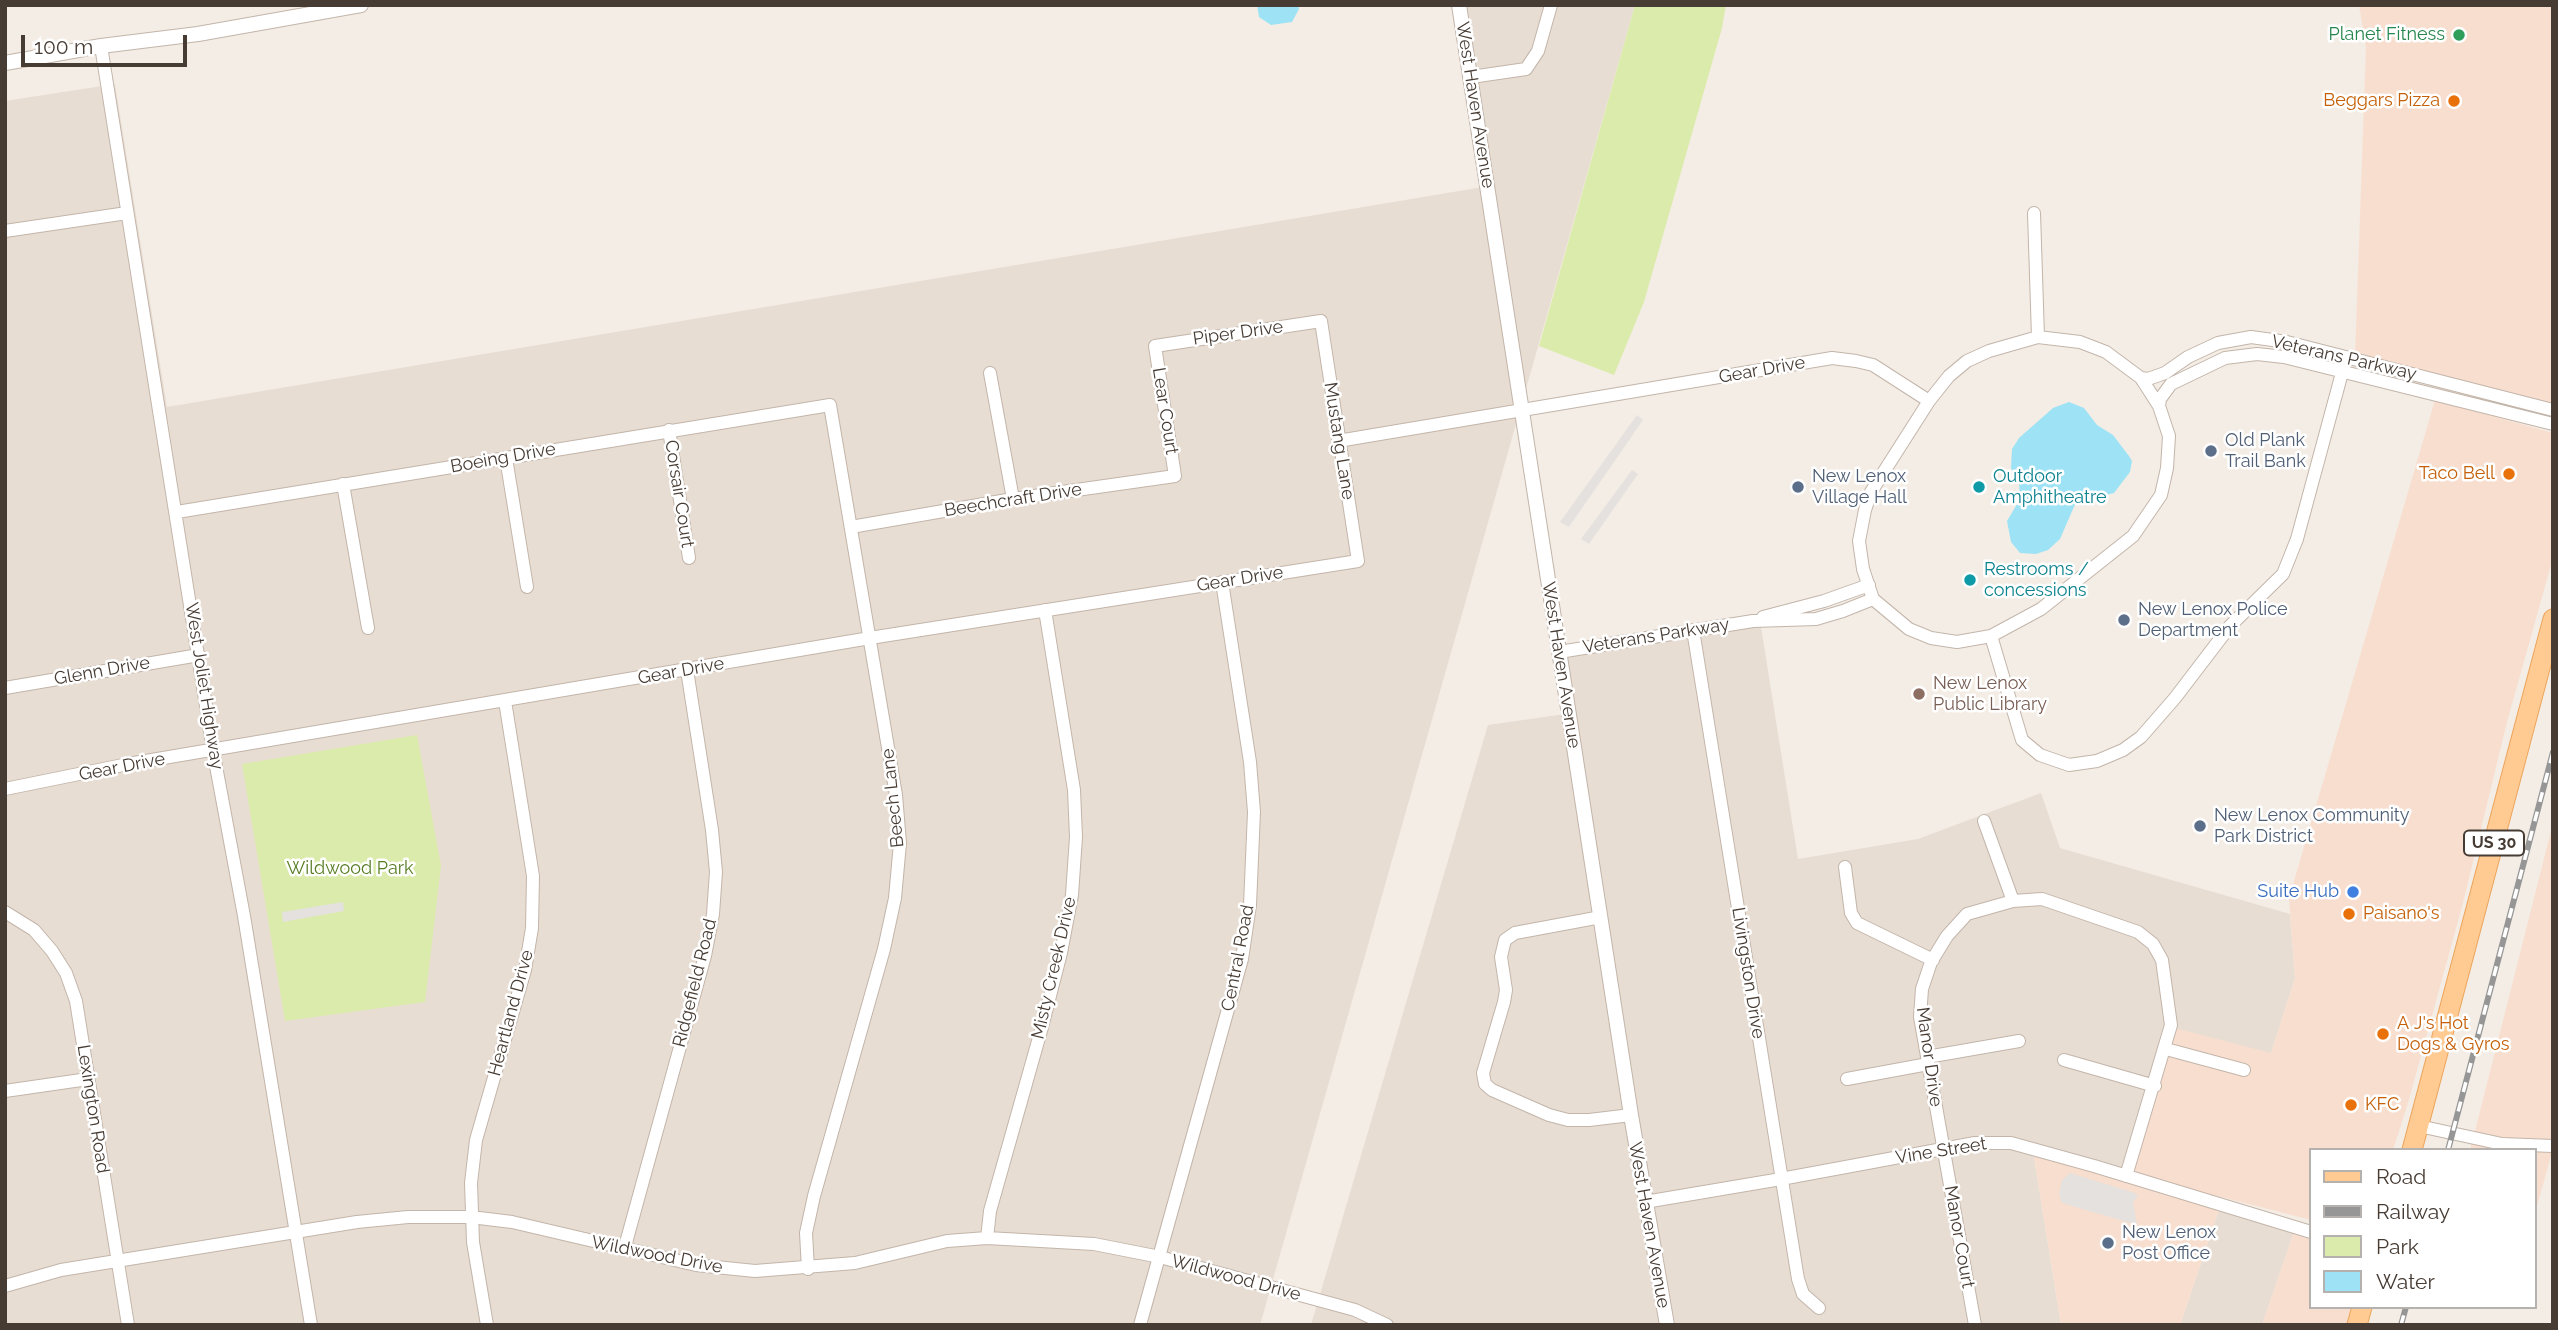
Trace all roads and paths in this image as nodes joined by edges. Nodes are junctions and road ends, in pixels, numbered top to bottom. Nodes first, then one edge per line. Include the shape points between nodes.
1 (361, 5) edge
2 (1460, 5) edge
3 (1551, 5) edge
4 (102, 46) junction
5 (5, 63) edge
6 (1471, 77) junction
7 (127, 213) junction
8 (2034, 213) dead end
9 (5, 231) edge
10 (1321, 321) joint
11 (2038, 337) junction
12 (1155, 346) joint
13 (2346, 358) junction
14 (2342, 372) junction
15 (990, 373) dead end
16 (2141, 378) junction
17 (1929, 401) junction
18 (830, 405) joint
19 (2159, 406) junction
20 (2553, 410) edge
21 (1523, 411) junction
22 (2553, 424) edge
23 (669, 429) junction
24 (1338, 441) junction
25 (506, 458) junction
26 (1175, 476) joint
27 (343, 484) junction
28 (1013, 499) junction
29 (177, 512) junction
30 (851, 527) junction
31 (689, 558) dead end
32 (1357, 561) joint
33 (1222, 582) junction
34 (1869, 585) junction
35 (527, 587) dead end
36 (1874, 599) junction
37 (1045, 610) junction
38 (2553, 619) edge
39 (1753, 621) junction
40 (368, 628) dead end
41 (1693, 630) junction
42 (1991, 636) junction
43 (870, 638) junction
44 (1559, 652) junction
45 (199, 655) junction
46 (687, 670) junction
47 (5, 688) edge
48 (505, 701) junction
49 (214, 750) junction
50 (5, 789) edge
51 (1984, 821) dead end
52 (1845, 867) dead end
53 (2012, 901) junction
54 (9, 914) edge
55 (1601, 917) junction
56 (1933, 960) junction
57 (2019, 1041) dead end
58 (2166, 1049) junction
59 (2064, 1060) dead end
60 (1928, 1061) junction
61 (2244, 1070) dead end
62 (88, 1079) junction
63 (1847, 1079) dead end
64 (2155, 1086) junction
65 (5, 1091) edge
66 (1631, 1115) junction
67 (2419, 1126) junction
68 (2553, 1146) edge
69 (2413, 1148) edge
70 (1943, 1150) junction
71 (2126, 1176) junction
72 (1781, 1180) junction
73 (1645, 1202) junction
74 (471, 1217) junction
75 (296, 1231) junction
76 (2310, 1232) edge
77 (987, 1238) junction
78 (624, 1250) junction
79 (1160, 1257) junction
80 (117, 1260) junction
81 (808, 1269) junction
82 (5, 1286) edge
83 (1819, 1308) dead end
84 (128, 1325) edge
85 (311, 1325) edge
86 (487, 1325) edge
87 (1140, 1325) edge
88 (1387, 1325) edge
89 (1667, 1325) edge
90 (1975, 1325) edge

1 - 4 street
2 - 6 street, West Haven Avenue
3 - 6 street via 1538,51 1526,69
4 - 5 street
4 - 7 street, West Joliet Highway
6 - 21 street, West Haven Avenue
7 - 9 street
7 - 29 street, West Joliet Highway
8 - 11 street
10 - 12 street, Piper Drive
10 - 24 street, Mustang Lane
11 - 16 street via 2080,342 2106,352
11 - 17 street via 1967,361
12 - 26 street, Lear Court
13 - 14 street
13 - 16 street, Veterans Parkway via 2251,337 2218,343 2165,373
13 - 20 street, Veterans Parkway
14 - 19 street, Veterans Parkway via 2284,357 2225,358 2171,384
14 - 22 street, Veterans Parkway
14 - 42 street via 2283,575 2230,626 2141,737 2097,761 2069,765 2040,755 2022,740
15 - 28 street
16 - 19 street
17 - 21 street, Gear Drive via 1873,365 1832,358
17 - 34 street via 1871,492 1865,510 1859,541
18 - 23 street, Boeing Drive
18 - 30 street, Beech Lane
19 - 42 street via 2169,436 2167,468 2161,495 2144,522 2041,610
21 - 24 street, Gear Drive
21 - 44 street, West Haven Avenue
23 - 25 street, Boeing Drive
23 - 31 street, Corsair Court
24 - 32 street, Mustang Lane
25 - 27 street, Boeing Drive
25 - 35 street
26 - 28 street, Beechcraft Drive
27 - 29 street, Boeing Drive
27 - 40 street
28 - 30 street, Beechcraft Drive
29 - 45 street, West Joliet Highway
30 - 43 street, Beech Lane
32 - 33 street, Gear Drive
33 - 37 street, Gear Drive
33 - 79 street, Central Road via 1250,762 1254,812 1250,905 1242,959
34 - 36 street
34 - 39 street, Veterans Parkway
36 - 39 street, Veterans Parkway via 1816,619
36 - 42 street via 1909,629 1931,638 1958,642
37 - 43 street, Gear Drive
37 - 77 street, Misty Creek Drive via 1074,790 1072,895 1042,1027 990,1211
38 - 67 main road, US 30
39 - 41 street, Veterans Parkway
41 - 44 street, Veterans Parkway
41 - 72 street, Livingston Drive
43 - 46 street, Gear Drive
43 - 81 street, Beech Lane via 896,795 899,867 884,949 814,1196 806,1233
44 - 55 street, West Haven Avenue
45 - 47 street, Glenn Drive
45 - 49 street, West Joliet Highway
46 - 48 street, Gear Drive
46 - 78 street, Ridgefield Road via 712,830 713,914
48 - 49 street, Gear Drive
48 - 74 street, Heartland Drive via 533,876 532,928 525,970 477,1140
49 - 50 street, Gear Drive
49 - 75 street, West Joliet Highway
51 - 53 street
52 - 56 street via 1851,913 1857,923
53 - 56 street, Manor Drive via 1967,914
53 - 58 street, Manor Drive via 2042,899 2138,932 2153,944 2162,960 2171,1010
54 - 62 street, Lexington Road via 34,930 66,973 76,1001
55 - 66 street, West Haven Avenue
55 - 66 street via 1515,933 1505,940 1501,957 1506,990 1483,1073 1492,1090 1549,1115 1568,1120
56 - 60 street, Manor Drive via 1922,989 1920,1017
57 - 60 street
58 - 61 street
58 - 64 street, Manor Drive
59 - 64 street
60 - 63 street
60 - 70 street, Manor Drive
62 - 65 street
62 - 80 street, Lexington Road
64 - 71 street, Manor Drive
66 - 73 street, West Haven Avenue
67 - 68 street via 2502,1144
67 - 69 main road, US 30
70 - 71 street, Vine Street via 1975,1143 2011,1143
70 - 72 street, Vine Street
70 - 90 street, Manor Court
71 - 76 street, Vine Street
72 - 73 street, Vine Street
72 - 83 street, Livingston Drive via 1800,1286
73 - 89 street, West Haven Avenue
74 - 75 street, Wildwood Drive via 408,1216
74 - 78 street, Wildwood Drive via 512,1222
74 - 86 street, Heartland Drive
75 - 80 street, Wildwood Drive
75 - 85 street, West Joliet Highway
77 - 79 street, Wildwood Drive via 1094,1244
77 - 81 street, Wildwood Drive via 947,1241
78 - 81 street, Wildwood Drive via 743,1270
79 - 87 street, Central Road
79 - 88 street, Wildwood Drive via 1355,1310
80 - 82 street, Wildwood Drive
80 - 84 street, Lexington Road

